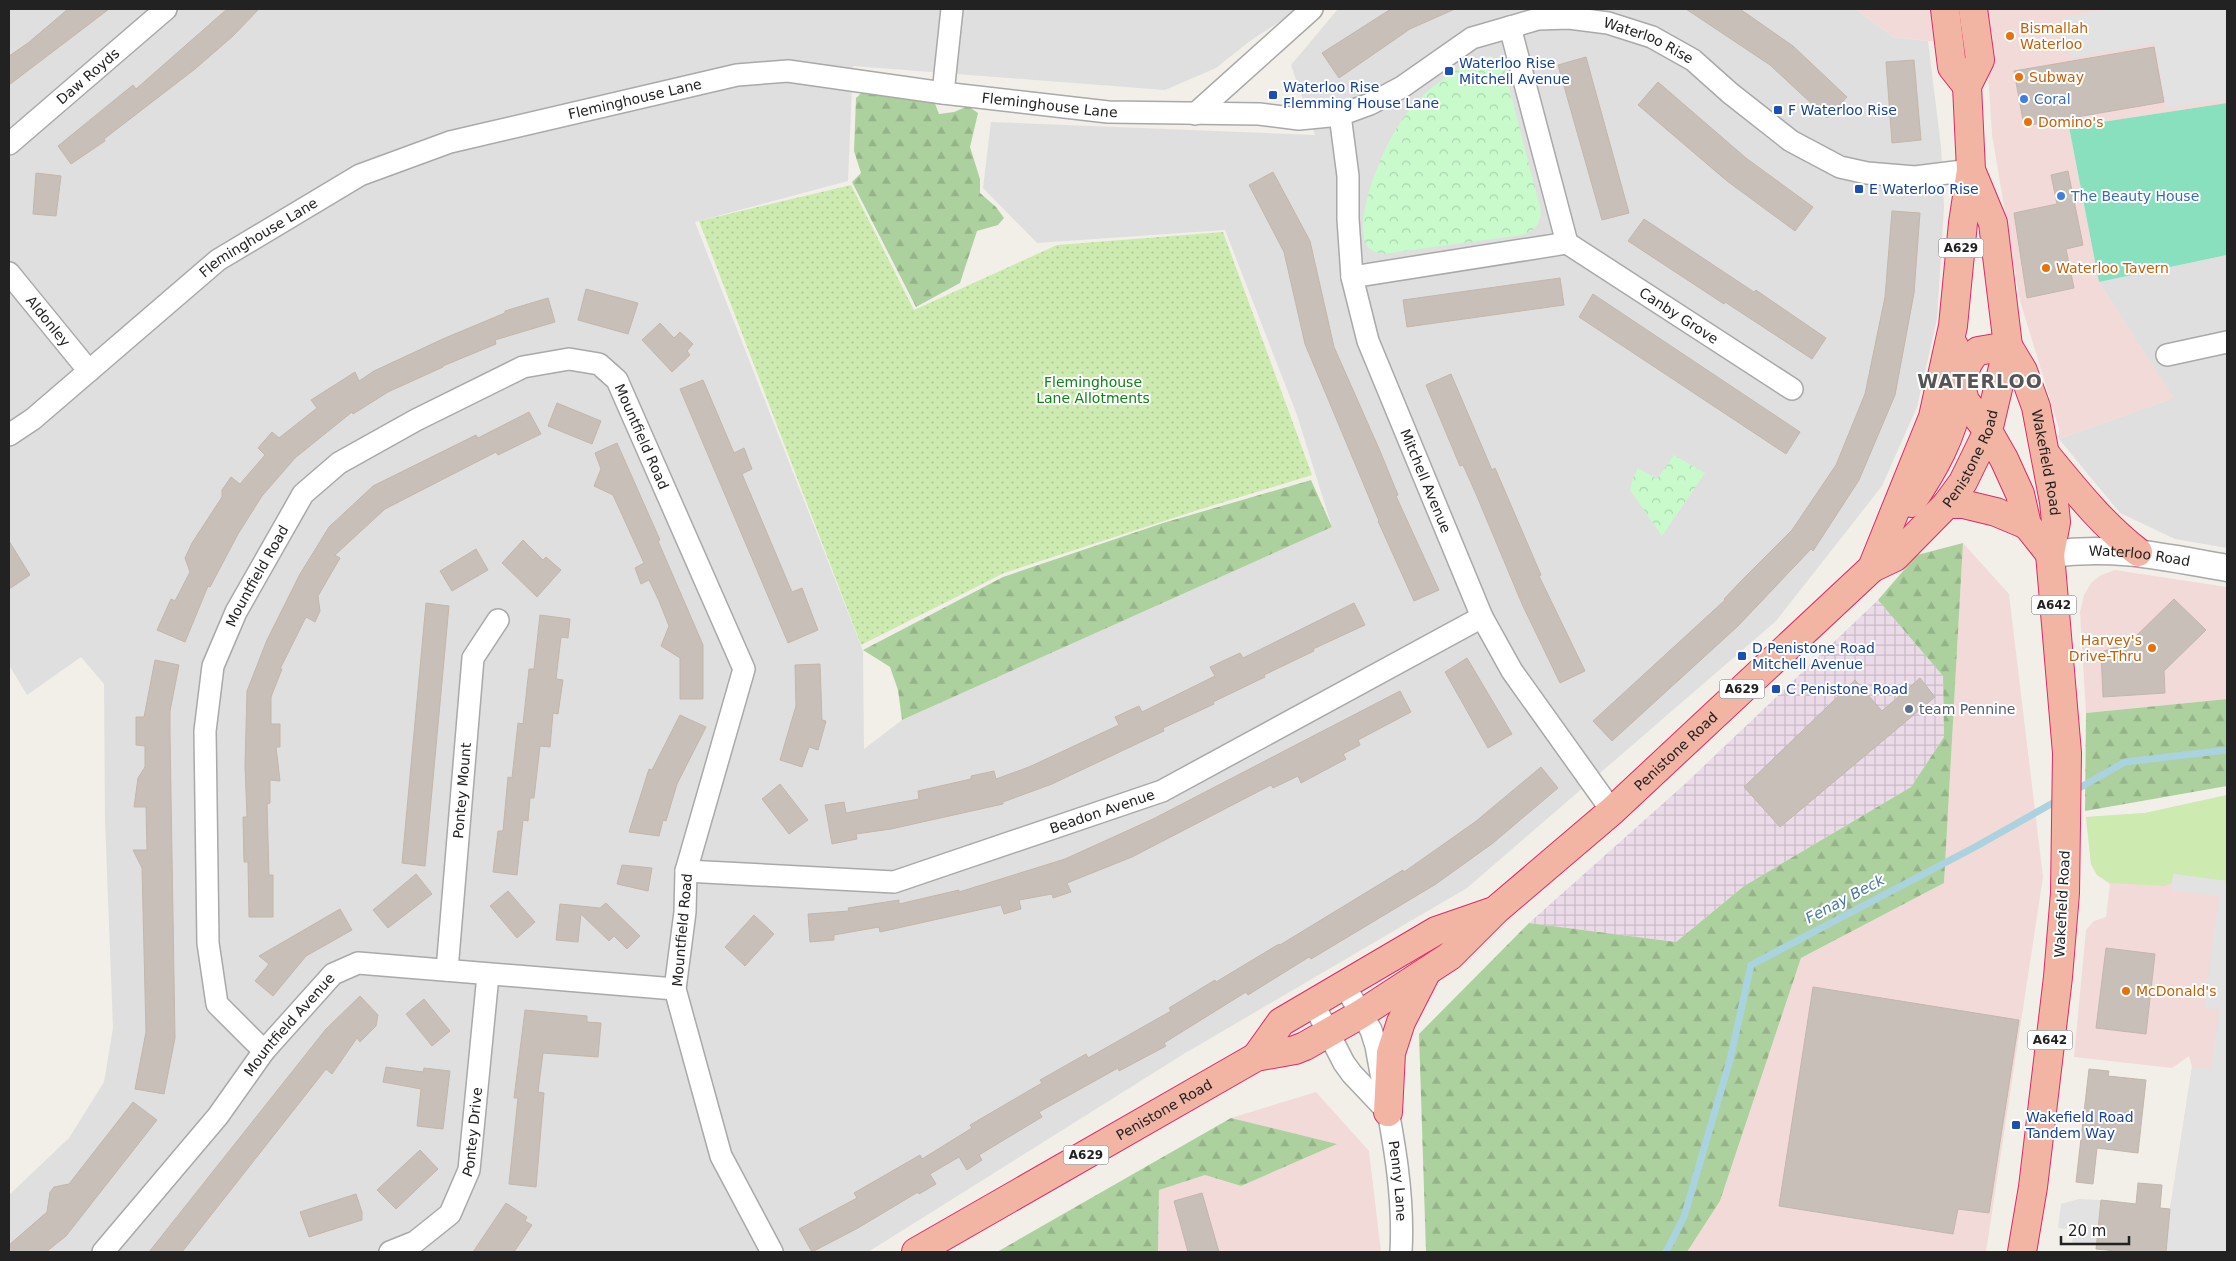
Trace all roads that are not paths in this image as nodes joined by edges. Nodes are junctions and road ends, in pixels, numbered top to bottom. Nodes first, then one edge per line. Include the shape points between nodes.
1 (166, 9) edge
2 (952, 9) edge
3 (1312, 9) edge
4 (1945, 9) edge
5 (1973, 9) edge
6 (1510, 27) junction
7 (1967, 86) junction
8 (943, 93) junction
9 (1195, 114) junction
10 (1340, 115) junction
11 (9, 144) edge
12 (1971, 170) junction
13 (1567, 243) junction
14 (9, 273) edge
15 (1352, 277) junction
16 (1952, 326) junction
17 (2227, 342) edge
18 (2008, 346) junction
19 (2167, 355) dead end
20 (89, 371) junction
21 (1961, 388) junction
22 (1792, 389) dead end
23 (1988, 431) junction
24 (9, 435) edge
25 (2045, 454) junction
26 (1947, 504) junction
27 (2027, 525) junction
28 (1885, 532) junction
29 (2138, 552) junction
30 (2050, 554) junction
31 (1872, 568) junction
32 (2227, 568) edge
33 (1482, 617) junction
34 (498, 620) dead end
35 (1612, 811) junction
36 (686, 871) junction
37 (1497, 909) junction
38 (447, 970) junction
39 (1426, 972) junction
40 (488, 975) junction
41 (1344, 985) junction
42 (675, 989) junction
43 (1313, 1003) junction
44 (1361, 1014) junction
45 (1328, 1032) junction
46 (264, 1051) junction
47 (1256, 1057) junction
48 (1388, 1112) junction
49 (103, 1252) edge
50 (390, 1252) edge
51 (772, 1252) edge
52 (916, 1252) edge
53 (1402, 1252) edge
54 (2022, 1252) edge

1 - 11 street, Daw Royds
2 - 8 street
3 - 9 street
4 - 7 highway via 1952,66
5 - 7 highway, A629 via 1980,60
6 - 10 street, Waterloo Rise via 1472,38 1402,87
6 - 12 street, Waterloo Rise via 1538,19 1569,18 1608,23 1652,37 1693,60 1790,141 1840,167 1915,177
6 - 13 street
7 - 12 highway, A629
8 - 9 street, Fleminghouse Lane via 1108,112
8 - 20 street, Fleminghouse Lane via 788,71 737,75 450,142 360,175 218,260
9 - 10 street, Waterloo Rise via 1259,114 1299,119
10 - 15 street, Mitchell Avenue via 1348,176
12 - 16 highway, Penistone Road / A629
12 - 18 highway, Penistone Road / A629 via 1993,223
13 - 15 street
13 - 22 street, Canby Grove
14 - 20 street, Aldonley
15 - 33 street, Mitchell Avenue via 1368,341
16 - 21 highway, Wakefield Road via 1955,365
16 - 28 highway, Penistone Road / A629 via 1933,417
17 - 19 street
18 - 21 highway, A629 via 1973,355 1966,366
18 - 23 highway, Penistone Road / A629
18 - 25 highway, Wakefield Road / A642 via 2023,371 2036,408
20 - 24 street, Fleminghouse Lane
21 - 23 highway, Wakefield Road via 1965,401
21 - 28 highway, A629 via 1954,424 1932,473
23 - 26 highway, Penistone Road / A629 via 1963,482
23 - 27 highway, Wakefield Road via 2020,494
25 - 29 highway via 2092,510
25 - 30 highway, Wakefield Road / A642 via 2056,522
26 - 27 highway via 1963,504 1996,512
26 - 31 highway, Penistone Road / A629 via 1895,557
27 - 30 highway, Wakefield Road
28 - 31 highway, Penistone Road / A629
29 - 30 street, Waterloo Road via 2081,550
29 - 32 street, Waterloo Road
30 - 54 highway, Wakefield Road / A642 via 2067,753 2065,893 2033,1187
31 - 35 highway, Penistone Road / A629
33 - 35 street, Mitchell Avenue via 1522,686
33 - 36 street, Beadon Avenue via 1162,791 894,882
34 - 38 street, Pontey Mount via 472,658
35 - 37 highway, Penistone Road / A629
36 - 42 street, Mountfield Road via 685,912
36 - 46 street, Mountfield Road via 744,669 617,380 598,364 569,359 523,367 416,420 339,463 303,494 236,612 213,666 206,731 208,943 217,1004
37 - 39 highway, Penistone Road / A629 via 1450,956
37 - 41 highway, Penistone Road / A629 via 1436,932
38 - 40 street, Mountfield Avenue
38 - 46 street, Mountfield Avenue via 358,963 333,974
39 - 44 highway, Penistone Road / A629
39 - 48 highway via 1401,1022 1391,1053
40 - 42 street, Mountfield Avenue
40 - 50 street, Pontey Drive via 469,1170 450,1214 415,1242
41 - 43 highway, Penistone Road / A629
41 - 44 street, Penny Lane
42 - 51 street, Mountfield Road via 721,1156
43 - 45 street
43 - 47 highway, Penistone Road / A629 via 1281,1022
44 - 45 highway, Penistone Road / A629
44 - 48 street, Penny Lane via 1376,1046
45 - 47 highway, Penistone Road / A629 via 1296,1050
45 - 48 street via 1352,1074
46 - 49 street, Mountfield Avenue via 218,1116
47 - 52 highway, Penistone Road / A629
48 - 53 street, Penny Lane via 1399,1168

